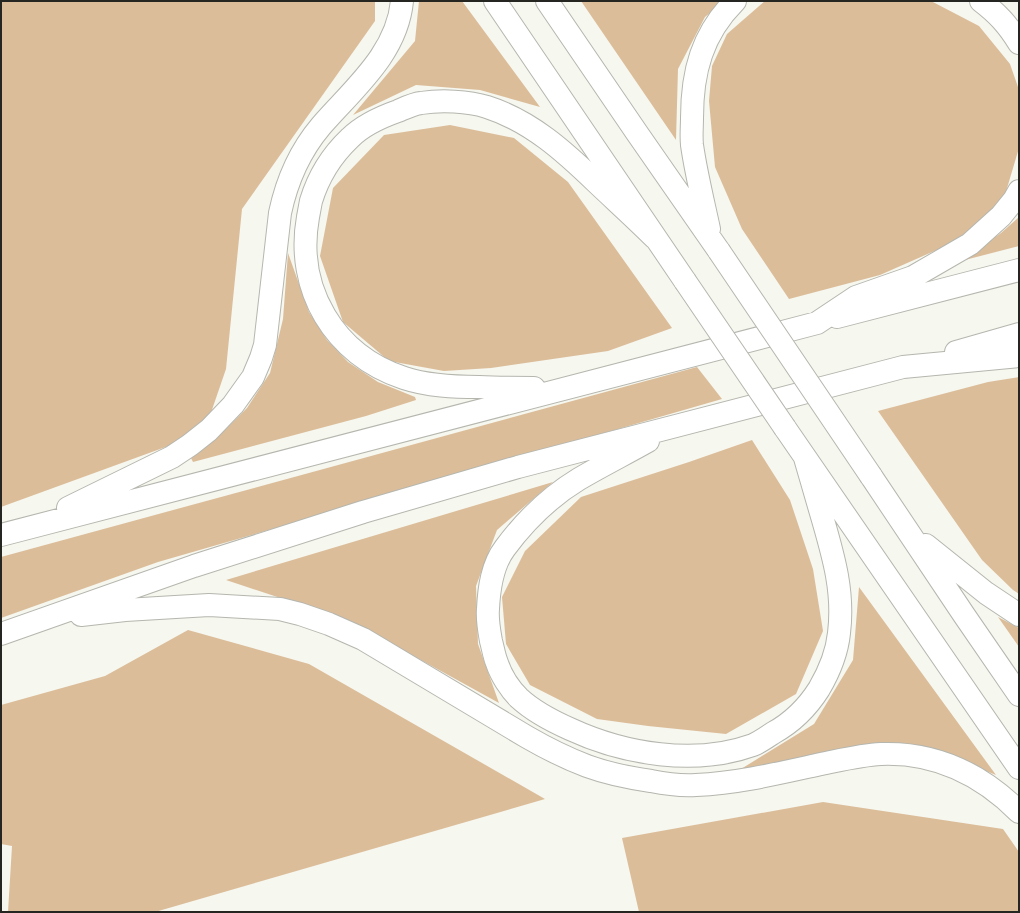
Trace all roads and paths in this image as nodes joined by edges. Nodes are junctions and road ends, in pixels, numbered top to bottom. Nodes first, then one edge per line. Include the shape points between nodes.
1 (402, 1) edge
2 (495, 1) edge
3 (547, 1) edge
4 (735, 1) edge
5 (981, 1) edge
6 (1019, 43) edge
7 (1019, 191) edge
8 (655, 238) junction
9 (715, 245) junction
10 (1019, 270) edge
11 (817, 323) junction
12 (1019, 334) edge
13 (1019, 356) edge
14 (903, 367) junction
15 (561, 389) junction
16 (677, 425) junction
17 (805, 458) junction
18 (26, 529) junction
19 (910, 532) junction
20 (1, 535) edge
21 (1019, 615) edge
22 (42, 619) junction
23 (1, 634) edge
24 (1019, 695) edge
25 (1019, 768) edge
26 (1019, 812) edge

1 - 18 highway via 392,37 384,52 359,86 320,127 300,156 289,179 280,213 265,345 253,377 242,394 209,430 172,457
2 - 8 highway
3 - 9 highway
4 - 9 highway via 714,26 706,41 693,88 692,144
5 - 6 highway via 1011,29
7 - 11 highway via 1001,216 970,244 913,277 856,297
8 - 15 highway via 546,138 527,124 486,107 463,103 419,103 368,124 350,137 330,161 311,201 305,250 309,278 318,305 345,343 365,360 380,368 429,384 448,387
8 - 17 highway, bridge
9 - 19 highway, bridge
10 - 11 highway
11 - 15 highway
12 - 14 highway
13 - 14 highway
14 - 16 highway
15 - 18 highway
16 - 17 highway via 579,479 543,506 504,550 489,589 488,628 497,665 507,684 530,707 554,722 610,745 674,756 727,753 755,744 783,728 811,701 834,658 841,610 834,556
16 - 22 highway via 363,512 194,566
17 - 25 highway
18 - 20 highway
19 - 21 highway via 986,593
19 - 24 highway
22 - 23 highway
22 - 26 highway via 125,610 209,605 280,609 330,624 363,640 552,751 588,766 629,778 667,784 715,784 856,757 898,754 937,761 973,776

